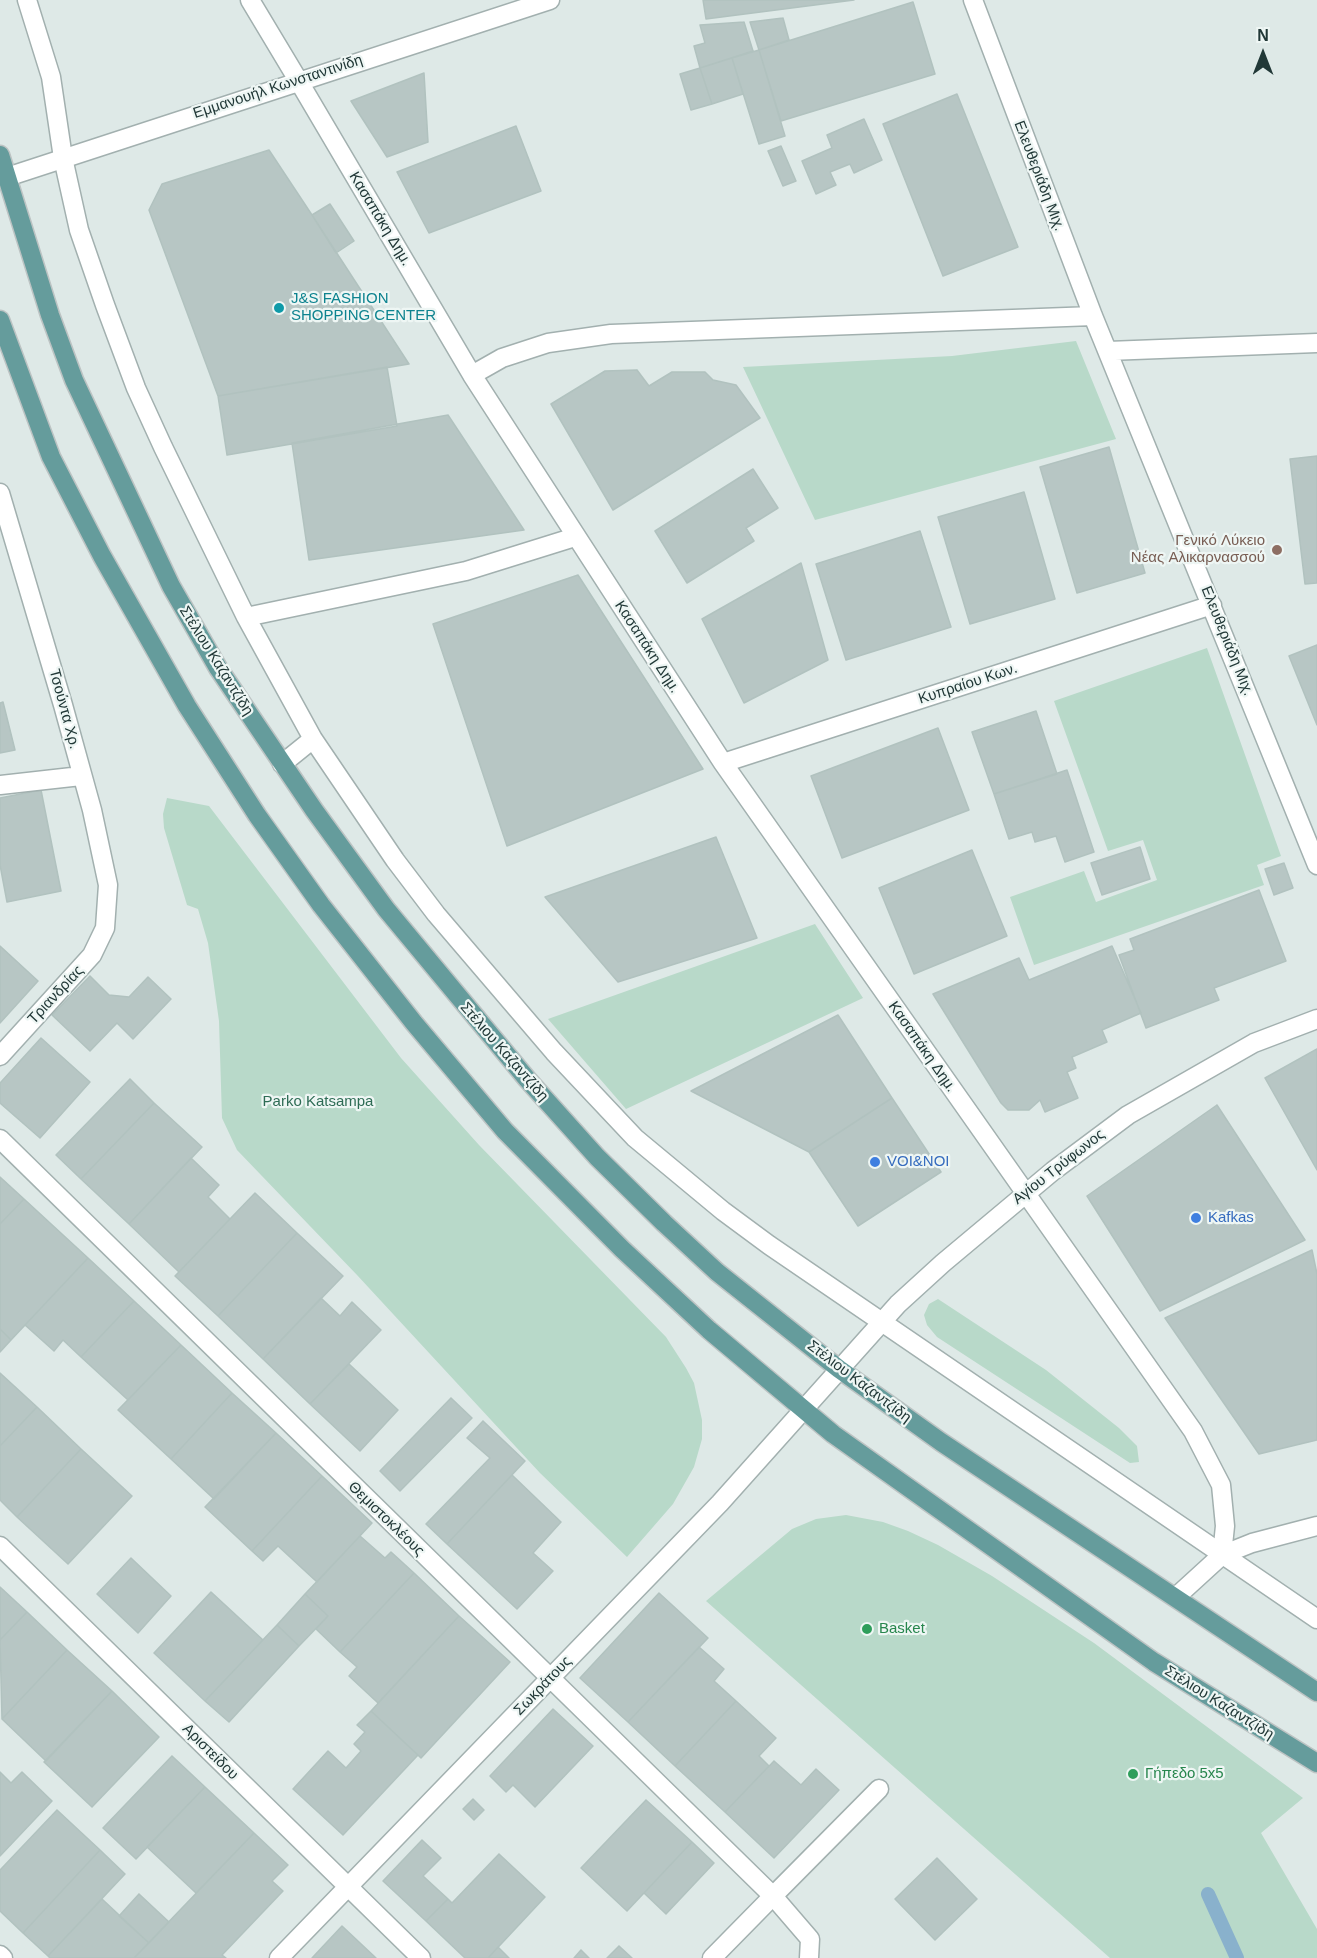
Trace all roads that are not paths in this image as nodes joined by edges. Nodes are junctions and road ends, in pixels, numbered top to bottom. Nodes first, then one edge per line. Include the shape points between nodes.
1 (27, 0) edge
2 (250, 0) edge
3 (550, 0) edge
4 (973, 0) edge
5 (298, 80) junction
6 (0, 155) edge
7 (63, 158) junction
8 (7, 177) junction
9 (1093, 316) junction
10 (0, 320) edge
11 (1317, 343) edge
12 (1108, 351) junction
13 (472, 375) junction
14 (0, 493) edge
15 (575, 537) junction
16 (1212, 605) junction
17 (246, 617) junction
18 (313, 739) junction
19 (723, 763) junction
20 (282, 764) junction
21 (81, 776) junction
22 (0, 785) edge
23 (1317, 865) edge
24 (105, 928) joint
25 (1317, 1019) edge
26 (0, 1056) edge
27 (0, 1139) edge
28 (1025, 1194) junction
29 (882, 1321) junction
30 (839, 1369) junction
31 (804, 1411) junction
32 (1317, 1526) edge
33 (0, 1546) edge
34 (1222, 1555) junction
35 (1176, 1597) junction
36 (1317, 1619) edge
37 (550, 1678) junction
38 (1317, 1692) edge
39 (1317, 1763) edge
40 (879, 1789) dead end
41 (348, 1888) junction
42 (773, 1896) junction
43 (279, 1958) edge
44 (421, 1958) edge
45 (712, 1958) edge
46 (809, 1958) edge

1 - 7 street via 51,77
2 - 5 street, Κασαπάκη Δημ.
3 - 5 street, Εμμανουήλ Κωνσταντινίδη
4 - 9 street, Ελευθεριάδη Μιχ.
5 - 7 street, Εμμανουήλ Κωνσταντινίδη
5 - 13 street, Κασαπάκη Δημ.
6 - 8 main road, Στέλιου Καζαντζίδη
7 - 8 street, Εμμανουήλ Κωνσταντινίδη
7 - 17 street via 79,230 136,388
8 - 20 main road, Στέλιου Καζαντζίδη via 74,380 153,552 218,668
9 - 12 street, Ελευθεριάδη Μιχ.
9 - 13 street via 611,334 548,343 502,358
10 - 31 main road, Στέλιου Καζαντζίδη via 51,457 97,547 188,706 292,866 370,968 505,1131 622,1249
11 - 12 street
12 - 16 street, Ελευθεριάδη Μιχ.
13 - 15 street, Κασαπάκη Δημ.
14 - 21 street, Τσούντα Χρ.
15 - 17 street via 466,571
15 - 19 street, Κασαπάκη Δημ.
16 - 19 street, Κυπραίου Κων.
16 - 23 street, Ελευθεριάδη Μιχ.
17 - 18 street
18 - 20 street
18 - 29 street via 373,830 436,914 554,1052 635,1138 723,1211
19 - 28 street, Κασαπάκη Δημ.
20 - 30 main road, Στέλιου Καζαντζίδη via 393,918 597,1157 717,1272
21 - 22 street
21 - 24 street, Τσούντα Χρ. via 108,885
24 - 26 street, Τριανδρίας via 92,956
25 - 28 street, Αγίου Τρύφωνος via 1254,1043 1171,1089 1091,1142
27 - 37 street, Θεμιστοκλέους
28 - 29 street, Αγίου Τρύφωνος
28 - 34 street, Κασαπάκη Δημ. via 1193,1431 1210,1461 1224,1500
29 - 30 street, Αγίου Τρύφωνος
29 - 34 street
30 - 31 street, Σωκράτους
30 - 35 main road, Στέλιου Καζαντζίδη via 941,1442
31 - 37 street, Σωκράτους
31 - 39 main road, Στέλιου Καζαντζίδη via 1155,1662
32 - 34 street
33 - 41 street, Αριστείδου
34 - 35 street
34 - 36 street
35 - 38 main road, Στέλιου Καζαντζίδη
37 - 41 street, Σωκράτους
37 - 42 street, Θεμιστοκλέους
40 - 42 street
41 - 43 street, Σωκράτους
41 - 44 street, Αριστείδου
42 - 45 street
42 - 46 street, Θεμιστοκλέους via 810,1939

